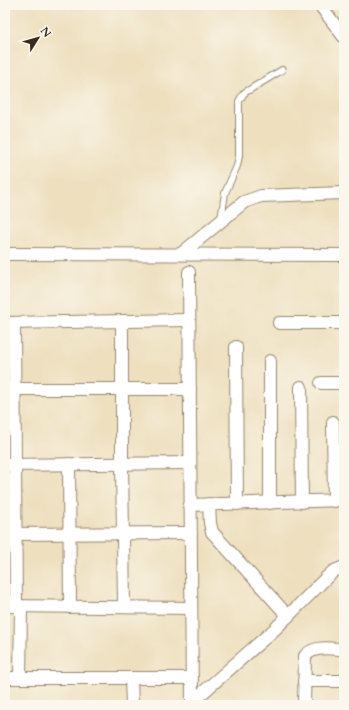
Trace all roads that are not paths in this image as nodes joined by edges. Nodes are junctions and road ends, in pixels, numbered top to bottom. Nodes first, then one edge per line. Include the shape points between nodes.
1 (320, 5) edge
2 (344, 37) edge
3 (282, 70) dead end
4 (344, 193) edge
5 (220, 222) junction
6 (5, 254) edge
7 (181, 254) junction
8 (344, 255) edge
9 (189, 272) dead end
10 (189, 320) junction
11 (122, 321) junction
12 (9, 323) edge
13 (279, 323) dead end
14 (344, 323) edge
15 (236, 347) dead end
16 (270, 361) dead end
17 (321, 383) dead end
18 (344, 383) edge
19 (300, 387) dead end
20 (9, 389) edge
21 (190, 389) junction
22 (122, 390) junction
23 (333, 422) dead end
24 (190, 463) junction
25 (69, 464) junction
26 (122, 464) junction
27 (10, 465) edge
28 (339, 501) edge
29 (302, 502) junction
30 (270, 503) junction
31 (209, 504) junction
32 (237, 504) junction
33 (190, 505) junction
34 (69, 533) junction
35 (122, 533) junction
36 (190, 533) junction
37 (10, 534) edge
38 (344, 567) edge
39 (14, 606) edge
40 (70, 607) junction
41 (124, 607) junction
42 (191, 608) junction
43 (288, 616) junction
44 (344, 649) edge
45 (5, 678) edge
46 (20, 678) junction
47 (131, 678) junction
48 (192, 678) junction
49 (304, 681) junction
50 (344, 681) edge
51 (192, 704) edge
52 (132, 705) edge
53 (304, 705) edge

1 - 2 street
3 - 5 lane via 240,97 239,156 225,193
4 - 5 street via 261,196 244,202
5 - 7 street
6 - 7 street
7 - 8 street
9 - 10 street
10 - 11 street
10 - 21 street
11 - 12 street
11 - 22 street
12 - 20 street
13 - 14 street
15 - 32 street
16 - 30 street
17 - 18 street
19 - 29 street
20 - 22 street
20 - 27 street
21 - 22 street
21 - 24 street
22 - 26 street
23 - 28 street
24 - 26 street
24 - 33 street
25 - 26 street
25 - 27 street
25 - 34 street
26 - 35 street
27 - 37 street
28 - 29 street
29 - 30 street
30 - 32 street
31 - 32 street
31 - 33 street
31 - 43 street via 212,532
33 - 36 street
34 - 35 street
34 - 37 street
34 - 40 street
35 - 36 street
35 - 41 street
36 - 42 street
37 - 39 street
38 - 43 street via 329,575
39 - 40 street
39 - 46 street
40 - 41 street
41 - 42 street
42 - 48 street
43 - 51 street
44 - 49 street via 316,649 309,652 305,656
45 - 46 street
46 - 47 street
47 - 48 street
47 - 52 street
48 - 51 street
49 - 50 street
49 - 53 street

